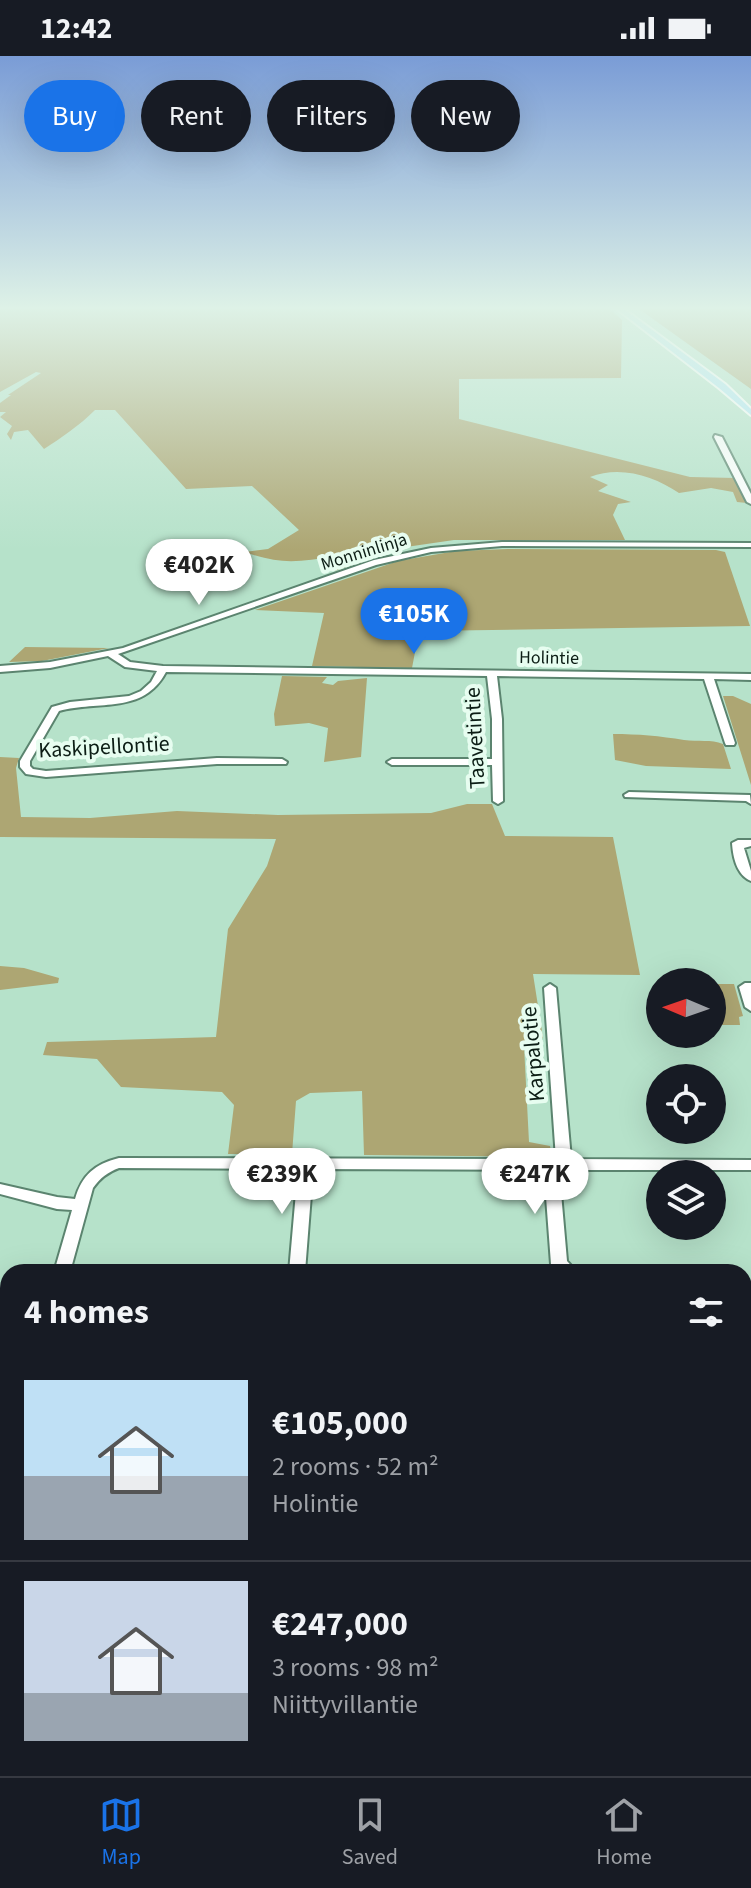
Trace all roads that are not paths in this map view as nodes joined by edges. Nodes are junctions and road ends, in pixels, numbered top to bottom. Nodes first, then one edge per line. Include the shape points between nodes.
1 (724, 389) edge
2 (751, 413) edge
3 (718, 437) dead end
4 (751, 502) edge
5 (751, 545) edge
6 (111, 654) junction
7 (0, 669) edge
8 (163, 669) junction
9 (492, 674) junction
10 (708, 677) junction
11 (751, 677) edge
12 (730, 743) dead end
13 (282, 762) dead end
14 (392, 762) dead end
15 (497, 762) junction
16 (629, 795) dead end
17 (498, 801) dead end
18 (751, 801) edge
19 (751, 843) edge
20 (751, 878) edge
21 (751, 987) edge
22 (550, 988) dead end
23 (751, 1007) edge
24 (306, 1164) junction
25 (558, 1165) junction
26 (751, 1165) edge
27 (0, 1189) edge
28 (80, 1205) junction
29 (64, 1264) edge
30 (298, 1264) edge
31 (558, 1264) edge

1 - 2 main road
3 - 4 street
5 - 6 street, Monninlinja via 492,544 416,552
6 - 7 street, Monninlinja
6 - 8 street, Holintie via 134,667
8 - 9 street, Holintie
8 - 13 street, Kaskipellontie via 155,687 143,696 55,709 25,767 46,774 217,761
9 - 10 street, Holintie
9 - 15 street, Taavetintie
10 - 11 street, Holintie
10 - 12 street
14 - 15 street
15 - 17 street, Taavetintie
16 - 18 street
19 - 20 street via 738,843 737,849
21 - 23 street via 745,987
22 - 25 street, Karpalotie
24 - 25 street
24 - 28 street via 119,1163 92,1176
24 - 30 street
25 - 26 street
25 - 31 street, Karpalotie
27 - 28 street
28 - 29 street

